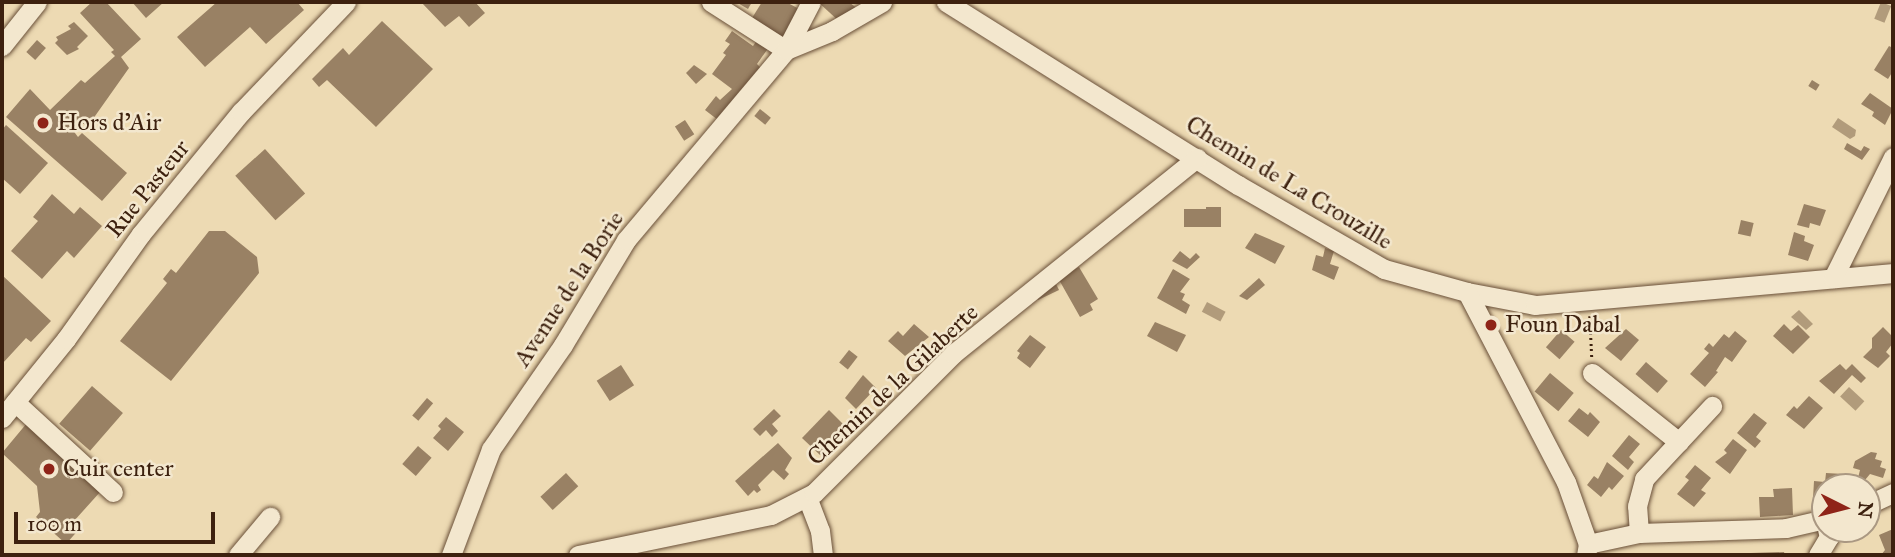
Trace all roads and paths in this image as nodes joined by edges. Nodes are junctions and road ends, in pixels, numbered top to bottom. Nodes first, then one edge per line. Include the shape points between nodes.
1 (37, 2) edge
2 (346, 2) edge
3 (710, 2) edge
4 (810, 2) edge
5 (882, 2) edge
6 (946, 2) edge
7 (786, 50) junction
8 (5, 53) edge
9 (1893, 157) edge
10 (1197, 158) junction
11 (1893, 273) edge
12 (1833, 278) junction
13 (1467, 292) junction
14 (1590, 300) junction
15 (1592, 373) joint
16 (15, 402) junction
17 (1712, 406) dead end
18 (2, 418) edge
19 (1679, 442) junction
20 (113, 492) dead end
21 (807, 496) junction
22 (270, 517) dead end
23 (1811, 525) edge
24 (1639, 533) junction
25 (1587, 549) edge
26 (238, 555) edge
27 (451, 555) edge
28 (578, 555) edge
29 (823, 555) edge

1 - 8 street
2 - 16 street, Rue Pasteur via 242,112 141,234
3 - 7 street
4 - 7 street, Avenue de la Borie
5 - 7 street via 832,31
6 - 10 street, Chemin de La Crouzille
7 - 27 street, Avenue de la Borie via 626,240 563,345 491,449
9 - 12 street
10 - 13 street, Chemin de La Crouzille via 1384,269
10 - 21 street, Chemin de la Gilaberte via 953,354
11 - 12 street, Chemin de La Crouzille
12 - 14 street, Chemin de La Crouzille
13 - 14 street, Chemin de La Crouzille via 1535,306
13 - 25 street via 1566,482
14 - 15 path
15 - 19 street
16 - 18 street, Rue Pasteur
16 - 20 street
17 - 19 street
19 - 24 street via 1644,479 1637,506
21 - 28 street, Chemin de la Gilaberte via 771,515
21 - 29 street
22 - 26 street
23 - 24 street
24 - 25 street

